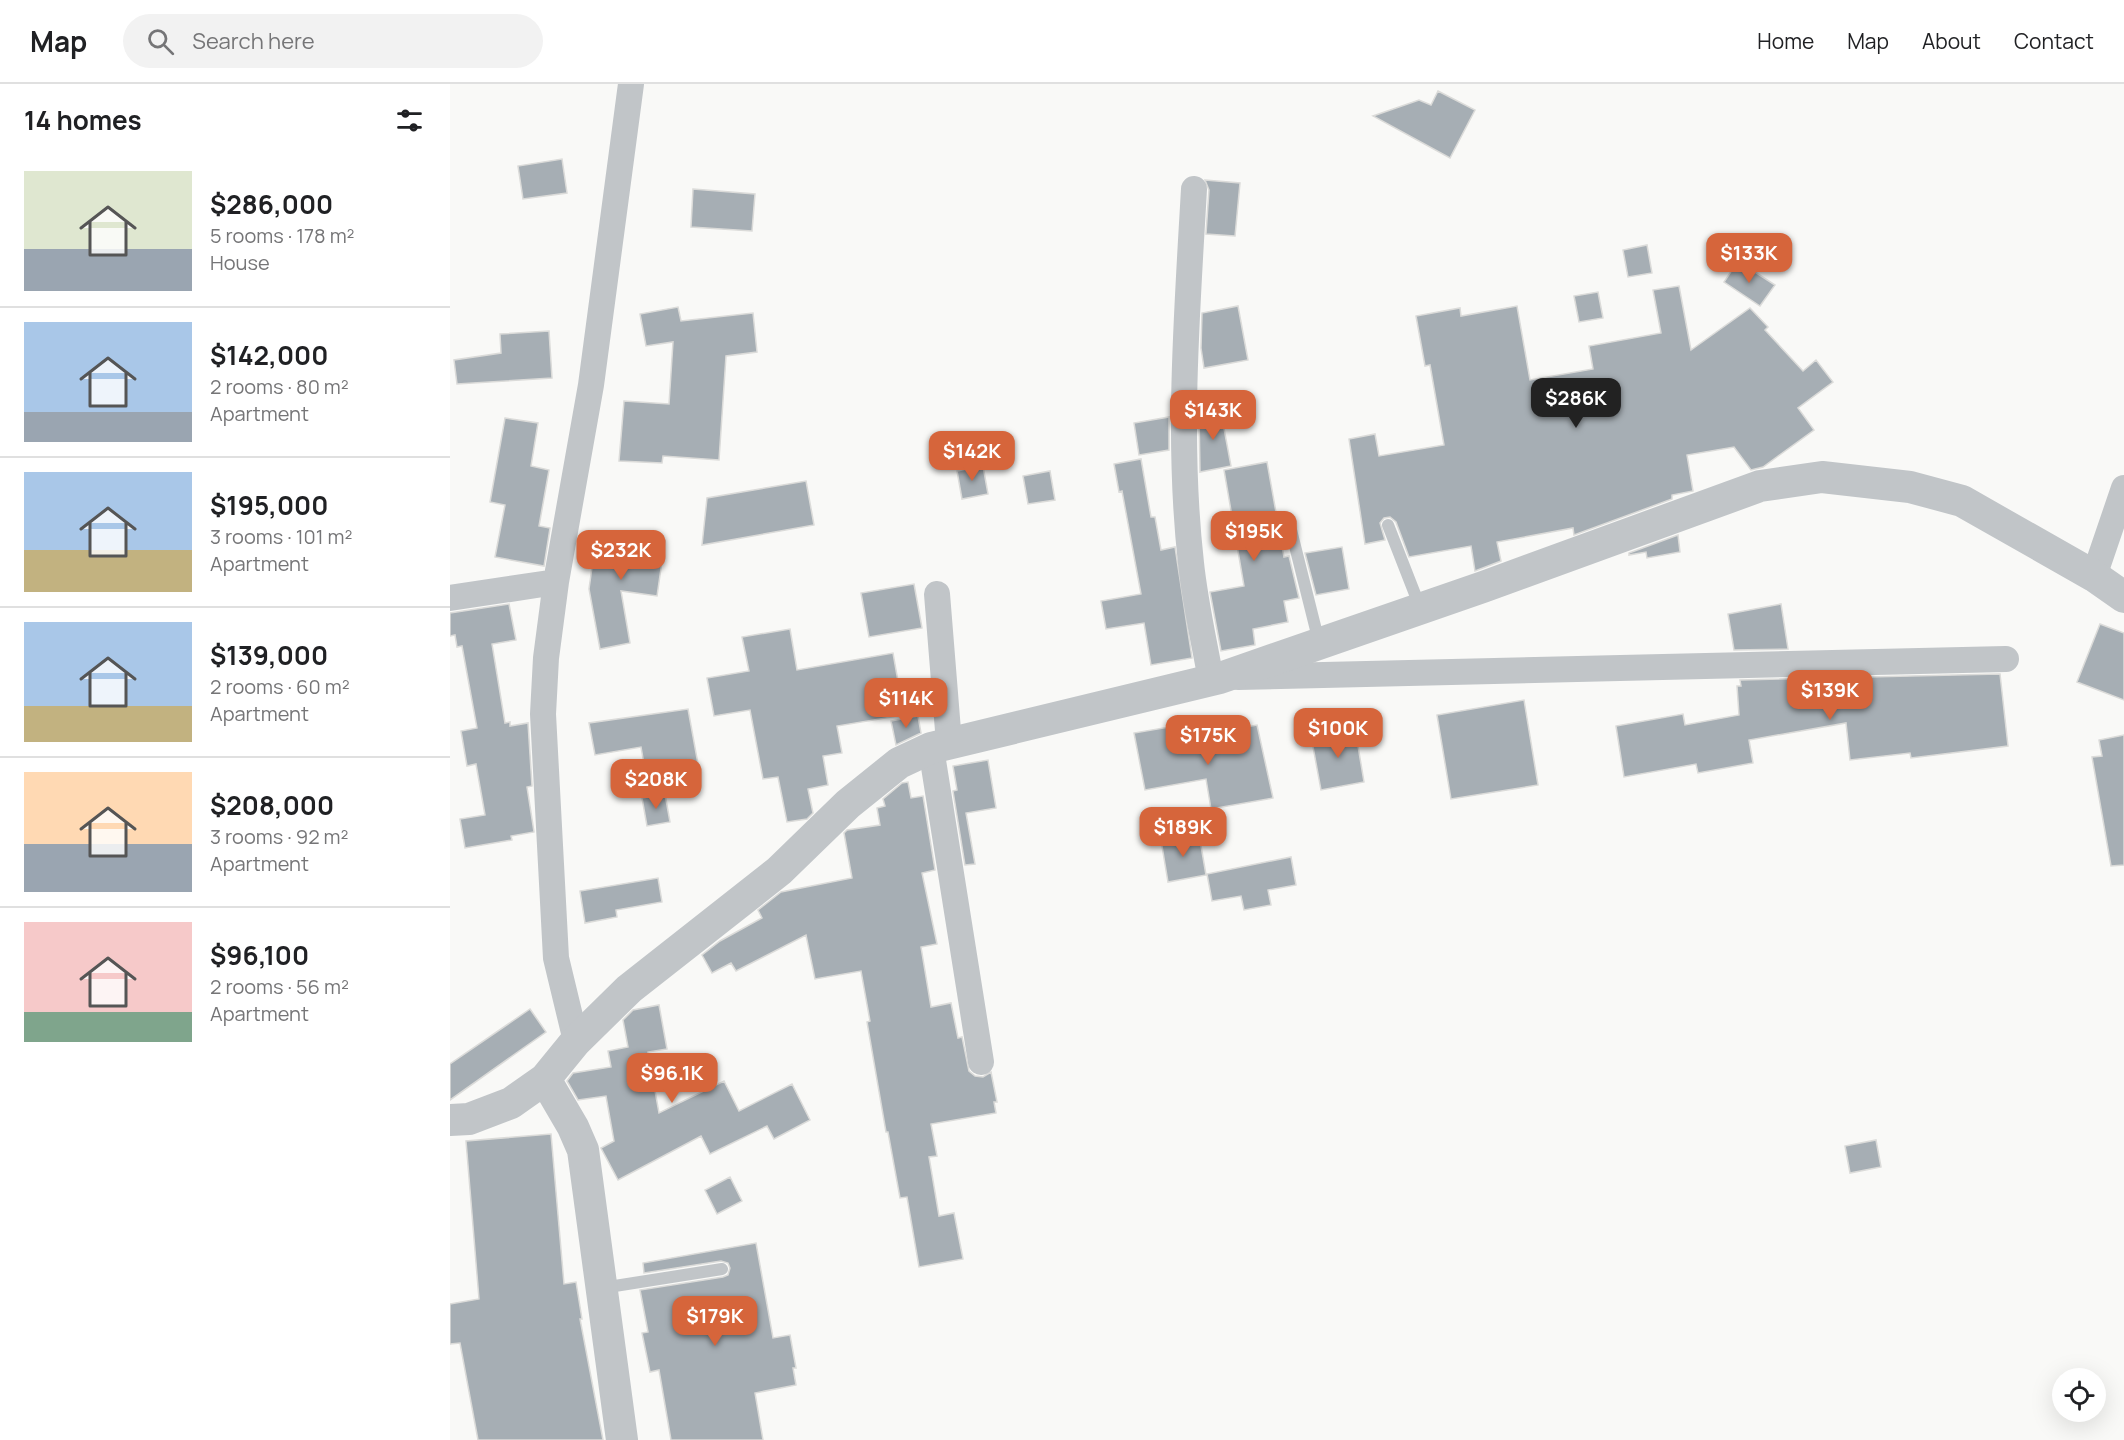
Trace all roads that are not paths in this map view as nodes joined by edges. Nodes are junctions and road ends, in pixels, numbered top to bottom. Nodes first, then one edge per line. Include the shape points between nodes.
1 (631, 84) edge
2 (1194, 189) dead end
3 (2124, 488) edge
4 (1287, 518) dead end
5 (1388, 525) dead end
6 (2094, 576) junction
7 (556, 582) junction
8 (937, 594) dead end
9 (2124, 597) edge
10 (450, 598) edge
11 (1421, 609) junction
12 (1320, 644) junction
13 (2006, 659) dead end
14 (1215, 679) junction
15 (940, 746) junction
16 (576, 1041) junction
17 (981, 1062) dead end
18 (544, 1079) junction
19 (450, 1120) edge
20 (722, 1269) dead end
21 (601, 1288) junction
22 (622, 1440) edge

1 - 7 street via 591,385
2 - 14 street via 1185,334 1184,465 1191,564
3 - 6 street
4 - 12 lane
5 - 11 lane
6 - 9 street
6 - 11 street via 1962,501 1910,487 1822,477 1760,486
7 - 10 street
7 - 16 street via 543,714 556,958
8 - 15 street
11 - 12 street
12 - 14 street
13 - 14 street
14 - 15 street
15 - 16 street via 899,764 848,804 779,871 628,989
15 - 17 street
16 - 18 street
18 - 19 street via 511,1103 469,1119
18 - 21 street via 583,1150
20 - 21 lane
21 - 22 street

